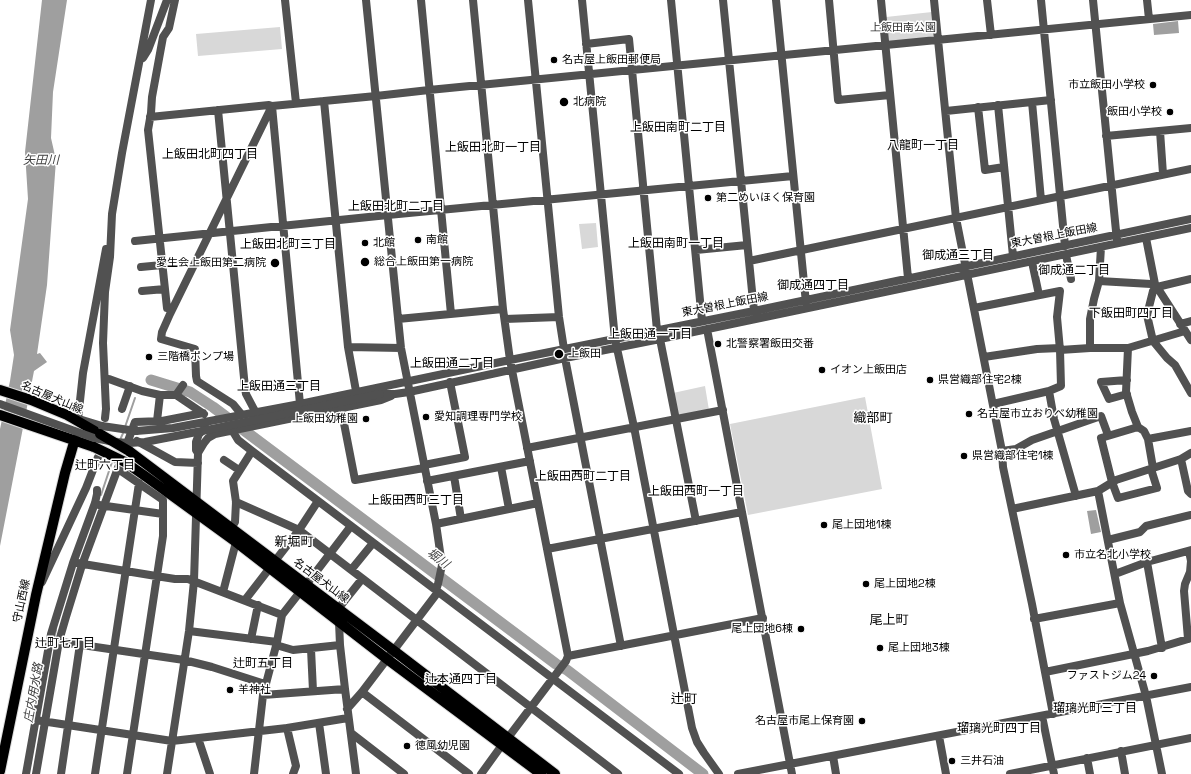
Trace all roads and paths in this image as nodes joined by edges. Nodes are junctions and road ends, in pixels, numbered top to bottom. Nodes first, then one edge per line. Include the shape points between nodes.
1 (151, 0) edge
2 (167, 0) edge
3 (175, 0) edge
4 (285, 0) edge
5 (366, 0) edge
6 (421, 0) edge
7 (473, 0) edge
8 (528, 0) edge
9 (582, 0) edge
10 (671, 0) edge
11 (723, 0) edge
12 (776, 0) edge
13 (829, 0) edge
14 (881, 0) edge
15 (934, 0) edge
16 (987, 0) edge
17 (1041, 0) edge
18 (1093, 0) edge
19 (1147, 0) edge
20 (1191, 15) edge
21 (1149, 19) junction
22 (1095, 24) junction
23 (1044, 30) junction
24 (991, 35) junction
25 (938, 40) junction
26 (586, 44) junction
27 (886, 45) junction
28 (834, 50) junction
29 (781, 56) junction
30 (141, 60) junction
31 (729, 60) junction
32 (678, 66) junction
33 (632, 70) junction
34 (589, 75) junction
35 (535, 80) junction
36 (481, 85) junction
37 (429, 90) junction
38 (890, 95) junction
39 (376, 96) junction
40 (1051, 100) junction
41 (324, 101) junction
42 (1032, 102) junction
43 (296, 103) junction
44 (998, 105) junction
45 (272, 106) junction
46 (978, 107) junction
47 (218, 110) junction
48 (946, 111) junction
49 (150, 116) junction
50 (1191, 128) edge
51 (1160, 131) junction
52 (1106, 136) junction
53 (1004, 167) junction
54 (1191, 169) edge
55 (1163, 174) junction
56 (793, 176) junction
57 (741, 181) junction
58 (1111, 186) junction
59 (690, 187) junction
60 (644, 191) junction
61 (600, 195) junction
62 (227, 196) junction
63 (1060, 196) junction
64 (547, 200) junction
65 (1041, 200) junction
66 (493, 206) junction
67 (1007, 207) junction
68 (441, 210) junction
69 (112, 214) junction
70 (388, 215) junction
71 (956, 218) junction
72 (1191, 219) edge
73 (335, 221) junction
74 (283, 226) junction
75 (1191, 228) edge
76 (903, 229) junction
77 (230, 231) junction
78 (209, 234) junction
79 (160, 238) junction
80 (1146, 238) junction
81 (1117, 239) junction
82 (135, 241) dead end
83 (747, 245) junction
84 (1065, 246) junction
85 (1101, 247) junction
86 (696, 250) junction
87 (801, 250) junction
88 (1066, 254) junction
89 (1013, 256) junction
90 (749, 261) junction
91 (1032, 262) junction
92 (162, 265) junction
93 (965, 266) junction
94 (142, 267) dead end
95 (967, 275) junction
96 (908, 278) junction
97 (1071, 279) dead end
98 (1191, 279) edge
99 (1099, 281) junction
100 (1156, 285) junction
101 (165, 289) junction
102 (142, 291) dead end
103 (1039, 295) junction
104 (806, 304) junction
105 (167, 308) dead end
106 (974, 308) junction
107 (503, 309) junction
108 (754, 311) junction
109 (451, 314) junction
110 (559, 317) junction
111 (398, 319) junction
112 (505, 320) junction
113 (702, 321) junction
114 (1191, 321) edge
115 (1182, 327) junction
116 (706, 329) junction
117 (657, 330) junction
118 (615, 339) junction
119 (660, 339) junction
120 (1191, 340) edge
121 (1153, 341) junction
122 (348, 347) junction
123 (401, 348) junction
124 (617, 348) junction
125 (1090, 348) junction
126 (1128, 348) junction
127 (564, 349) junction
128 (1060, 349) junction
129 (984, 357) junction
130 (565, 358) junction
131 (510, 360) junction
132 (512, 370) junction
133 (109, 379) dead end
134 (1127, 380) junction
135 (407, 382) junction
136 (450, 382) junction
137 (184, 385) dead end
138 (130, 386) junction
139 (0, 390) edge
140 (1049, 391) junction
141 (356, 392) junction
142 (409, 392) junction
143 (177, 393) junction
144 (1191, 393) edge
145 (395, 394) junction
146 (1127, 394) junction
147 (160, 395) junction
148 (0, 404) edge
149 (300, 404) junction
150 (992, 404) junction
151 (341, 408) junction
152 (122, 409) dead end
153 (722, 410) junction
154 (203, 413) junction
155 (256, 413) junction
156 (0, 414) edge
157 (240, 416) junction
158 (72, 417) junction
159 (676, 418) junction
160 (215, 420) junction
161 (157, 421) junction
162 (102, 426) junction
163 (634, 427) junction
164 (1138, 427) junction
165 (235, 430) junction
166 (1058, 431) junction
167 (1191, 431) edge
168 (133, 434) junction
169 (1108, 435) junction
170 (581, 437) junction
171 (72, 438) junction
172 (1148, 439) junction
173 (527, 448) junction
174 (1002, 451) junction
175 (252, 452) junction
176 (1191, 452) edge
177 (198, 453) junction
178 (98, 457) dead end
179 (1181, 459) junction
180 (224, 460) dead end
181 (530, 461) junction
182 (198, 462) junction
183 (121, 466) junction
184 (424, 466) junction
185 (501, 467) junction
186 (1152, 468) junction
187 (239, 470) junction
188 (454, 476) junction
189 (427, 481) junction
190 (1112, 482) junction
191 (139, 483) junction
192 (97, 490) dead end
193 (1098, 491) junction
194 (1191, 494) edge
195 (1076, 496) junction
196 (318, 501) junction
197 (197, 502) junction
198 (236, 502) junction
199 (538, 504) junction
200 (100, 505) junction
201 (509, 509) junction
202 (1012, 509) junction
203 (135, 510) junction
204 (742, 512) junction
205 (196, 513) junction
206 (163, 514) junction
207 (1191, 515) edge
208 (461, 519) junction
209 (696, 521) junction
210 (436, 524) junction
211 (351, 526) junction
212 (231, 528) junction
213 (654, 529) junction
214 (299, 530) junction
215 (600, 539) junction
216 (1108, 540) junction
217 (236, 542) junction
218 (373, 543) junction
219 (547, 549) junction
220 (1190, 550) edge
221 (329, 554) junction
222 (73, 562) junction
223 (1147, 562) junction
224 (82, 565) junction
225 (272, 565) junction
226 (351, 570) junction
227 (126, 571) junction
228 (1115, 574) junction
229 (156, 576) junction
230 (362, 579) junction
231 (194, 581) junction
232 (303, 589) junction
233 (437, 589) junction
234 (223, 592) junction
235 (36, 595) junction
236 (245, 600) junction
237 (1120, 603) junction
238 (258, 605) junction
239 (338, 609) junction
240 (282, 615) junction
241 (762, 618) junction
242 (1034, 619) junction
243 (417, 620) junction
244 (339, 622) junction
245 (189, 631) junction
246 (674, 636) junction
247 (1189, 639) edge
248 (50, 640) junction
249 (251, 640) junction
250 (59, 641) junction
251 (80, 644) junction
252 (276, 644) junction
253 (340, 645) junction
254 (621, 646) junction
255 (1162, 648) junction
256 (114, 649) junction
257 (311, 649) junction
258 (393, 650) junction
259 (144, 654) junction
260 (1135, 655) junction
261 (387, 659) junction
262 (184, 660) junction
263 (566, 660) junction
264 (1045, 672) junction
265 (554, 676) junction
266 (265, 684) junction
267 (1191, 687) edge
268 (344, 689) junction
269 (313, 690) junction
270 (362, 692) junction
271 (263, 695) junction
272 (1146, 696) junction
273 (530, 708) junction
274 (348, 709) junction
275 (1053, 714) junction
276 (1042, 716) junction
277 (348, 718) junction
278 (35, 720) junction
279 (45, 722) junction
280 (319, 723) junction
281 (69, 726) junction
282 (287, 728) junction
283 (101, 730) junction
284 (258, 731) junction
285 (351, 734) junction
286 (133, 735) junction
287 (939, 736) junction
288 (198, 738) junction
289 (1191, 739) edge
290 (172, 741) junction
291 (505, 742) junction
292 (1156, 744) junction
293 (1121, 751) junction
294 (833, 756) junction
295 (1087, 758) junction
296 (790, 765) junction
297 (1052, 765) junction
298 (0, 770) edge
299 (26, 774) edge
300 (36, 774) edge
301 (62, 774) edge
302 (95, 774) edge
303 (127, 774) edge
304 (167, 774) edge
305 (210, 774) edge
306 (254, 774) edge
307 (294, 774) edge
308 (326, 774) edge
309 (356, 774) edge
310 (404, 774) edge
311 (469, 774) edge
312 (481, 774) edge
313 (540, 774) edge
314 (554, 774) edge
315 (618, 774) edge
316 (679, 774) edge
317 (719, 774) edge
318 (738, 774) edge
319 (792, 774) edge
320 (836, 774) edge
321 (946, 774) edge
322 (1014, 774) edge
323 (1054, 774) edge
324 (1090, 774) edge
325 (1125, 774) edge
326 (1162, 774) edge

1 - 30 street
2 - 30 street via 148,50
3 - 49 street via 169,28 163,37
4 - 43 street
5 - 39 street
6 - 37 street
7 - 36 street
8 - 35 street
9 - 26 street
10 - 32 street
11 - 31 street
12 - 29 street
13 - 28 street
14 - 27 street
15 - 25 street
16 - 24 street
17 - 23 street
18 - 22 street
19 - 21 street
20 - 21 street
21 - 22 street
22 - 23 street
22 - 52 street
23 - 24 street
23 - 40 street
24 - 25 street
25 - 27 street
25 - 48 street
26 - 33 street via 629,39
26 - 34 street
27 - 28 street
27 - 38 street
28 - 29 street
28 - 38 street via 838,100
29 - 31 street
29 - 56 street
30 - 69 street
31 - 32 street
31 - 57 street
32 - 33 street
32 - 59 street
33 - 34 street
33 - 60 street
34 - 35 street
34 - 61 street
35 - 36 street
35 - 64 street
36 - 37 street
36 - 66 street
37 - 39 street
37 - 68 street
38 - 76 street
39 - 41 street
39 - 70 street
40 - 42 street
40 - 63 street
41 - 43 street
41 - 73 street
42 - 44 street
42 - 65 street
43 - 45 street
44 - 46 street
44 - 53 street
45 - 47 street via 269,104
45 - 62 street
45 - 74 street
46 - 48 street
46 - 53 street via 985,170
47 - 49 street
47 - 62 street
48 - 71 street
49 - 79 street via 148,130
50 - 51 street
51 - 52 street
51 - 55 street
52 - 58 street
53 - 67 street
54 - 55 street
55 - 58 street
56 - 57 street
56 - 87 street
57 - 59 street
57 - 83 street
58 - 63 street
58 - 81 street
59 - 60 street
59 - 86 street
60 - 61 street
60 - 117 street
61 - 64 street
61 - 118 street
62 - 77 street
62 - 78 street
63 - 65 street
63 - 84 street
64 - 66 street
64 - 110 street
65 - 67 street
66 - 68 street
66 - 107 street
67 - 71 street
67 - 89 street
68 - 70 street
68 - 109 street
69 - 158 street via 83,373
69 - 162 street via 105,292 103,343 106,402
70 - 73 street
70 - 111 street
71 - 76 street
71 - 93 street
72 - 81 street, 東大曽根上飯田線
73 - 74 street
73 - 122 street
74 - 77 street
74 - 149 street
75 - 80 street, 東大曽根上飯田線
76 - 87 street
76 - 96 street
77 - 78 street
77 - 155 street via 245,388
78 - 79 street
78 - 157 street via 162,332 161,339 195,349 197,381 233,404
79 - 82 street
79 - 92 street
80 - 81 street, 東大曽根上飯田線
80 - 100 street
81 - 84 street, 東大曽根上飯田線
81 - 85 street, 東大曽根上飯田線
83 - 86 street
83 - 90 street
84 - 89 street, 東大曽根上飯田線
85 - 88 street, 東大曽根上飯田線
85 - 99 street
86 - 113 street
87 - 90 street
87 - 104 street
88 - 91 street, 東大曽根上飯田線
88 - 97 street
89 - 93 street, 東大曽根上飯田線
90 - 108 street
91 - 95 street, 東大曽根上飯田線
91 - 103 street
92 - 94 street
92 - 101 street
93 - 95 street
93 - 96 street, 東大曽根上飯田線
95 - 104 street, 東大曽根上飯田線
95 - 106 street
96 - 104 street, 東大曽根上飯田線
98 - 100 street
99 - 100 street
99 - 125 street via 1092,309
100 - 115 street
100 - 121 street via 1147,315
101 - 102 street
101 - 105 street
103 - 106 street
103 - 128 street via 1060,291 1057,317
104 - 108 street, 東大曽根上飯田線
104 - 116 street, 東大曽根上飯田線
106 - 129 street
107 - 109 street
107 - 112 street
108 - 113 street, 東大曽根上飯田線
109 - 111 street
110 - 112 street
110 - 127 street
111 - 123 street
112 - 131 street
113 - 117 street, 東大曽根上飯田線
114 - 115 street
115 - 120 street
115 - 121 street
116 - 119 street, 東大曽根上飯田線
116 - 153 street
117 - 118 street, 東大曽根上飯田線
118 - 124 street
118 - 127 street, 東大曽根上飯田線
119 - 124 street, 東大曽根上飯田線
119 - 159 street
121 - 126 street
121 - 144 street via 1175,365
122 - 123 street
122 - 141 street
123 - 135 street
124 - 130 street, 東大曽根上飯田線
124 - 163 street
125 - 126 street
125 - 128 street
126 - 134 street
127 - 131 street, 東大曽根上飯田線
128 - 129 street via 1037,349
128 - 140 street via 1061,386
129 - 150 street
130 - 132 street, 東大曽根上飯田線
130 - 170 street
131 - 132 street
131 - 135 street, 東大曽根上飯田線
132 - 136 street, 東大曽根上飯田線
132 - 173 street
133 - 138 street
134 - 146 street
134 - 146 street via 1101,382 1109,399
135 - 141 street, 東大曽根上飯田線
135 - 142 street
136 - 142 street, 東大曽根上飯田線
136 - 184 street via 465,457
137 - 143 street
138 - 147 street
138 - 152 street
139 - 158 main road, 名古屋犬山線
140 - 150 street
140 - 166 street
141 - 149 street, 東大曽根上飯田線
142 - 145 street, 東大曽根上飯田線
142 - 184 street
143 - 147 street
143 - 154 street
145 - 148 street, bridge via 380,394 212,429 129,443 94,438
145 - 151 street via 381,400
146 - 164 street
147 - 161 street
149 - 155 street, 東大曽根上飯田線
150 - 174 street
151 - 165 street
151 - 184 street via 355,480
153 - 159 street
153 - 204 street
154 - 160 street
154 - 161 street
155 - 157 street, 東大曽根上飯田線
156 - 171 main road, 名古屋犬山線
157 - 160 street, 東大曽根上飯田線
158 - 162 main road, 名古屋犬山線
159 - 163 street
159 - 209 street
160 - 168 street, 東大曽根上飯田線
160 - 177 street via 199,434 196,442
161 - 168 street via 135,422
162 - 168 street, bridge
162 - 197 main road, 名古屋犬山線, bridge via 129,451
163 - 170 street
163 - 213 street
164 - 169 street
164 - 172 street via 1144,431
165 - 175 street via 238,440
165 - 177 street via 208,438
166 - 169 street via 1101,416
166 - 174 street via 1016,449
166 - 195 street
167 - 172 street
168 - 182 street via 174,462
168 - 183 street
169 - 190 street via 1101,438
170 - 173 street
170 - 215 street
171 - 183 main road, 名古屋犬山線, bridge via 94,447
171 - 235 main road, 守山西線
172 - 186 street
173 - 181 street
174 - 202 street
175 - 187 street
175 - 196 street
176 - 179 street
177 - 182 street
178 - 235 street
179 - 186 street
179 - 194 street via 1188,491
180 - 187 street
181 - 185 street
181 - 199 street
182 - 197 street
183 - 191 street
183 - 200 street
183 - 205 main road, 名古屋犬山線 via 145,476
184 - 189 street
185 - 188 street
185 - 201 street
186 - 190 street
186 - 190 street via 1157,488 1118,498
187 - 198 street via 233,481
188 - 189 street
188 - 208 street
189 - 210 street
190 - 193 street
191 - 203 street
191 - 206 street via 163,500
192 - 200 street
193 - 195 street
193 - 216 street
195 - 202 street
196 - 211 street
196 - 214 street
197 - 205 street
197 - 212 main road, 名古屋犬山線
198 - 212 street via 235,522
198 - 214 street
199 - 201 street
199 - 219 street
200 - 203 street
200 - 222 street
200 - 224 street
201 - 208 street
202 - 242 street
203 - 206 street
203 - 227 street
204 - 209 street
204 - 241 street
205 - 217 main road, 名古屋犬山線
205 - 231 street
206 - 229 street via 163,536
207 - 216 street via 1146,526 1140,532
208 - 210 street
209 - 213 street
210 - 233 street via 441,568
211 - 218 street
211 - 221 street
212 - 225 main road, 名古屋犬山線
213 - 215 street
213 - 246 street
214 - 221 street
214 - 225 street
215 - 219 street
215 - 254 street
216 - 228 street
217 - 225 main road, 名古屋犬山線
217 - 234 street
218 - 226 street
218 - 233 street
219 - 263 street
220 - 223 street
220 - 247 street via 1190,572 1184,591
221 - 226 street
221 - 232 street
222 - 224 street
222 - 248 street
223 - 228 street
223 - 255 street
224 - 227 street
224 - 250 street
225 - 232 main road, 名古屋犬山線
225 - 236 street
226 - 230 street
227 - 229 street
227 - 256 street
228 - 237 street
229 - 231 street
229 - 259 street
230 - 239 street
230 - 243 street
231 - 234 street
231 - 245 street
232 - 239 main road, 名古屋犬山線
232 - 240 street
232 - 244 main road, 名古屋犬山線
233 - 243 street
233 - 265 street
234 - 236 street
235 - 298 main road, 守山西線
236 - 238 street
237 - 242 street
237 - 260 street
238 - 240 street
238 - 249 street
239 - 258 main road, 名古屋犬山線
240 - 252 street
241 - 246 street
241 - 296 street
242 - 264 street
243 - 258 street
243 - 273 street
244 - 253 street
244 - 261 main road, 名古屋犬山線
245 - 249 street
245 - 262 street
246 - 254 street
246 - 317 street via 692,728 697,742
247 - 255 street
248 - 250 street
248 - 278 street
249 - 252 street
250 - 251 street
250 - 279 street
251 - 256 street
251 - 281 street
252 - 257 street via 293,650
252 - 266 street
253 - 257 street
253 - 268 street
254 - 263 street
255 - 260 street
256 - 259 street
256 - 283 street
257 - 269 street
258 - 261 street
258 - 291 main road, 名古屋犬山線
259 - 262 street
259 - 286 street
260 - 264 street
260 - 272 street
261 - 270 street
261 - 291 main road, 名古屋犬山線
262 - 266 street
262 - 290 street
263 - 265 street
264 - 275 street
265 - 273 street
265 - 316 street
266 - 271 street
267 - 272 street
268 - 269 street
268 - 274 street
269 - 271 street
270 - 274 street
270 - 311 street
271 - 284 street
272 - 275 street
272 - 292 street
273 - 291 street
273 - 315 street
274 - 277 street
275 - 276 street
276 - 287 street
276 - 297 street
277 - 280 street
277 - 285 street
278 - 279 street
278 - 299 street
279 - 281 street
279 - 300 street
280 - 282 street
280 - 308 street
281 - 283 street
281 - 301 street
282 - 284 street
282 - 307 street via 296,766
283 - 286 street
283 - 302 street
284 - 288 street
284 - 306 street
285 - 309 street
285 - 310 street
286 - 290 street
286 - 303 street
287 - 294 street
287 - 321 street
288 - 290 street
288 - 305 street
289 - 292 street
290 - 304 street
291 - 312 street
291 - 313 main road, 名古屋犬山線
291 - 314 main road, 名古屋犬山線
292 - 293 street
292 - 326 street
293 - 295 street
293 - 325 street
294 - 296 street
294 - 320 street
295 - 297 street
295 - 324 street
296 - 318 street
296 - 319 street
297 - 322 street
297 - 323 street

